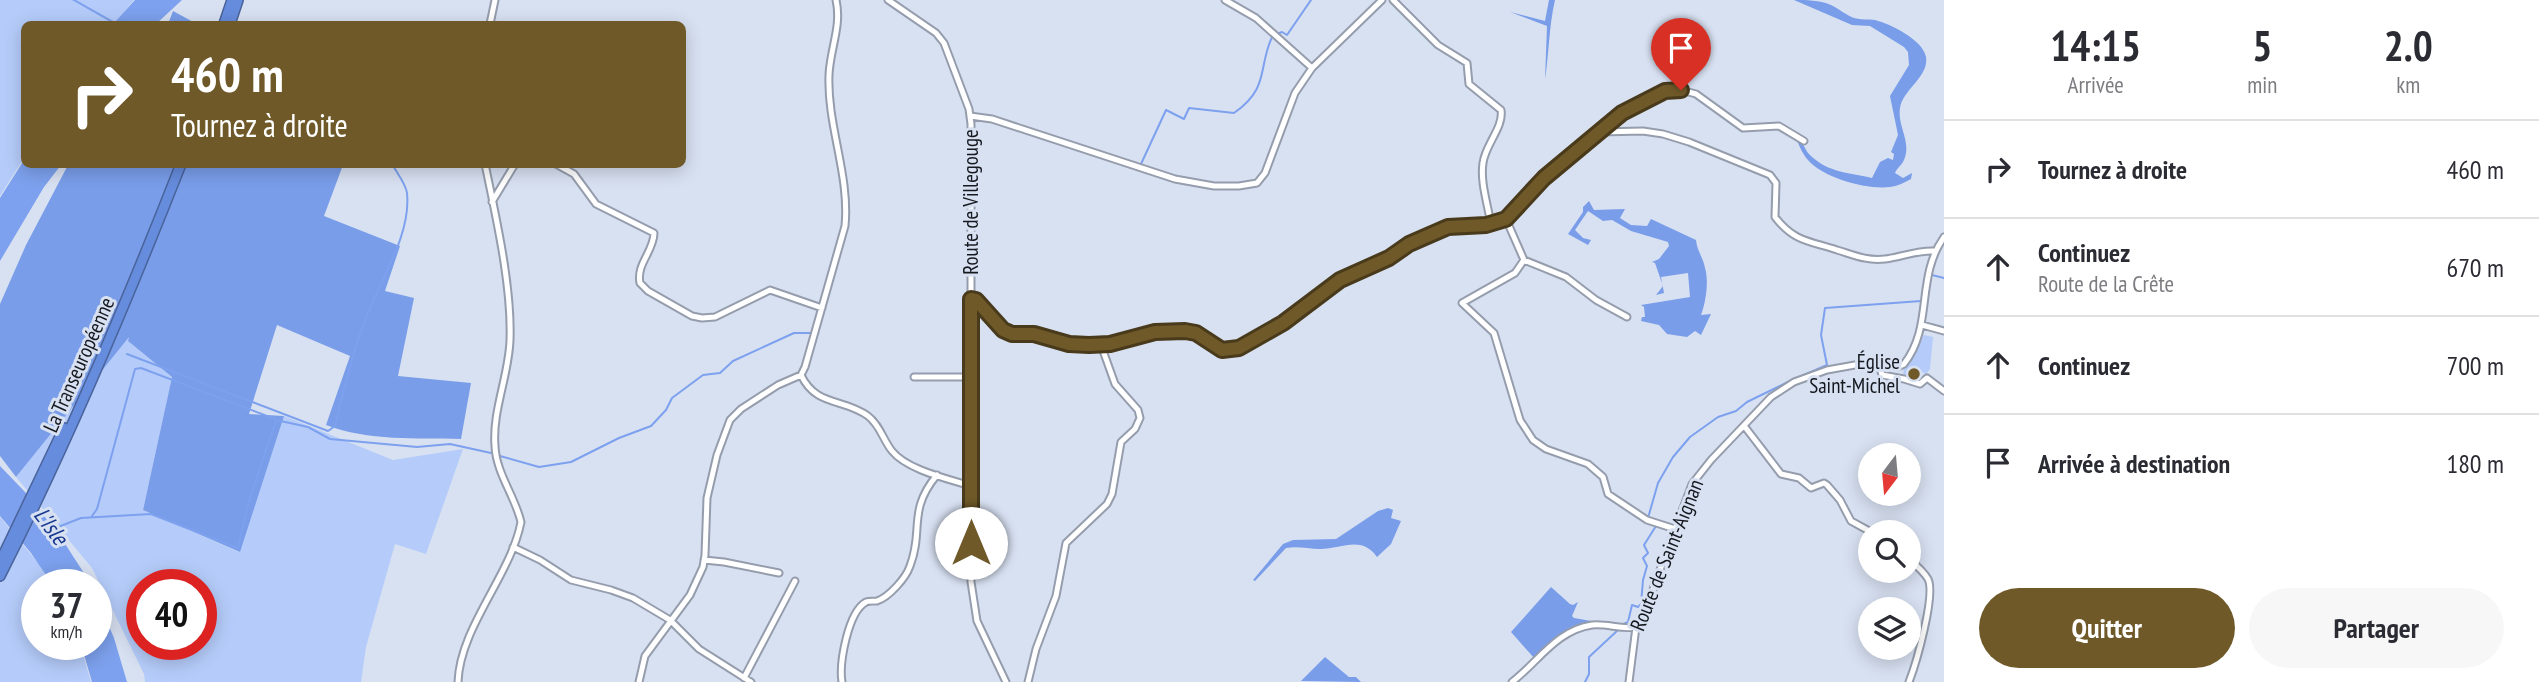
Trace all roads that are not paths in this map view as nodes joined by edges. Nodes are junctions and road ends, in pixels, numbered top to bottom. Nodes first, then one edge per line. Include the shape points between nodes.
1 (232, 0) edge
2 (238, 0) edge
3 (495, 0) edge
4 (835, 0) edge
5 (888, 0) edge
6 (1225, 0) edge
7 (1382, 0) edge
8 (1393, 0) edge
9 (224, 21) edge
10 (231, 21) edge
11 (491, 21) edge
12 (1312, 68) junction
13 (971, 116) junction
14 (1599, 132) junction
15 (1804, 141) dead end
16 (172, 168) edge
17 (179, 168) edge
18 (486, 168) edge
19 (513, 168) edge
20 (563, 168) edge
21 (492, 202) junction
22 (1506, 219) junction
23 (1492, 225) junction
24 (1944, 237) edge
25 (1934, 251) junction
26 (1524, 260) junction
27 (971, 299) junction
28 (822, 307) junction
29 (1627, 317) dead end
30 (1922, 325) junction
31 (1944, 331) edge
32 (1101, 345) junction
33 (1879, 364) junction
34 (801, 374) junction
35 (914, 377) dead end
36 (971, 377) junction
37 (1944, 391) edge
38 (1745, 427) junction
39 (937, 475) junction
40 (43, 480) junction
41 (971, 486) junction
42 (1858, 525) edge
43 (1675, 529) junction
44 (513, 547) junction
45 (4, 559) edge
46 (704, 560) junction
47 (1921, 572) edge
48 (779, 573) dead end
49 (0, 576) edge
50 (795, 581) dead end
51 (670, 620) junction
52 (1636, 627) junction
53 (747, 680) edge
54 (458, 682) edge
55 (639, 682) edge
56 (842, 682) edge
57 (1006, 682) edge
58 (1028, 682) edge
59 (1512, 682) edge
60 (1629, 682) edge
61 (1909, 682) edge

1 - 9 highway
2 - 10 highway
3 - 11 street
4 - 28 street via 839,22 831,55 831,113 847,207
5 - 13 street, Route de Villegouge via 944,43
6 - 12 street via 1256,18
7 - 12 street
8 - 23 street via 1438,45 1467,62 1469,84 1501,110 1482,165
12 - 13 street via 1295,93 1265,173 1248,186 1175,179
13 - 27 street, Route de Villegouge
14 - 15 street via 1622,113 1665,91 1684,90 1708,100 1743,128 1779,126
14 - 22 street via 1544,178
14 - 25 street via 1663,134 1770,175 1776,183 1775,217 1806,243 1863,259
16 - 40 highway, La Transeuropéenne
17 - 40 highway, La Transeuropéenne via 125,303
18 - 21 street
19 - 21 street
20 - 28 street via 574,174 596,204 654,233 639,271 640,283 692,316 715,317 770,290
21 - 44 street via 510,324 494,445 521,522
22 - 23 street
22 - 26 street
23 - 32 street via 1433,232 1340,280 1290,317 1231,350 1181,331
24 - 25 street, Route de Saint-Aignan
25 - 30 street, Route de Saint-Aignan via 1926,276
26 - 29 street via 1566,277
26 - 43 street via 1514,273 1462,303 1494,333 1524,427 1538,445 1594,468 1603,477 1608,494 1634,513
27 - 32 street via 1012,334
27 - 36 street, Route de Villegouge
28 - 34 street
30 - 31 street
30 - 33 street, Route de Saint-Aignan via 1904,365
32 - 58 street via 1115,384 1141,416 1121,442 1107,504 1066,543
33 - 37 street via 1882,375 1920,384 1927,377
33 - 38 street, Route de Saint-Aignan via 1827,370 1791,384 1771,397
34 - 39 street via 819,397 869,416 898,457
34 - 46 street via 730,420 707,498
35 - 36 street
36 - 41 street, Route de Villegouge
38 - 42 street via 1781,474 1796,476 1811,488 1824,483
38 - 43 street, Route de Saint-Aignan via 1692,484
39 - 41 street
39 - 56 street via 918,507 907,572 887,596 866,602 845,639
40 - 45 highway, La Transeuropéenne
41 - 57 street, Route de Villegouge via 975,612
43 - 52 street, Route de Saint-Aignan via 1646,616
44 - 51 street via 571,580 621,593
44 - 54 street via 477,619
45 - 49 highway, La Transeuropéenne
46 - 48 street
46 - 51 street via 690,595
47 - 61 street via 1928,580 1930,595
50 - 53 street
51 - 53 street via 699,649
51 - 55 street via 645,656
52 - 59 street via 1591,625 1571,632 1556,640
52 - 60 street, Route de Saint-Aignan

